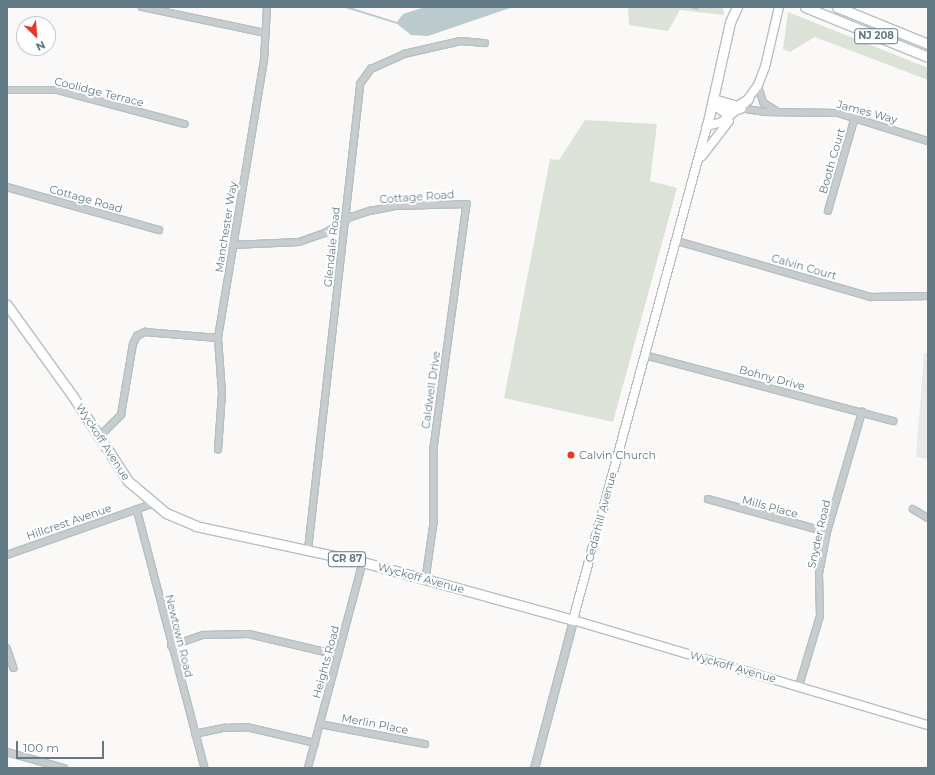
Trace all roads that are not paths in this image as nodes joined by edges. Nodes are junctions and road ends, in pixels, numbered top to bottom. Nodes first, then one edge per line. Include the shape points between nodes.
1 (142, 7) edge
2 (267, 7) edge
3 (730, 7) edge
4 (737, 7) edge
5 (779, 7) edge
6 (800, 7) edge
7 (804, 7) edge
8 (837, 7) edge
9 (841, 7) edge
10 (824, 15) junction
11 (730, 22) junction
12 (874, 22) junction
13 (265, 33) junction
14 (485, 43) dead end
15 (928, 44) edge
16 (928, 57) edge
17 (758, 85) junction
18 (7, 90) edge
19 (714, 99) junction
20 (748, 99) junction
21 (740, 108) junction
22 (775, 110) junction
23 (855, 117) junction
24 (186, 124) dead end
25 (707, 126) junction
26 (928, 140) edge
27 (695, 174) junction
28 (7, 187) edge
29 (467, 204) joint
30 (828, 211) dead end
31 (345, 222) junction
32 (159, 230) dead end
33 (677, 241) junction
34 (232, 245) junction
35 (928, 296) edge
36 (7, 305) edge
37 (218, 338) junction
38 (645, 355) junction
39 (862, 412) junction
40 (893, 421) dead end
41 (100, 436) junction
42 (218, 450) dead end
43 (708, 499) dead end
44 (152, 504) junction
45 (137, 509) junction
46 (913, 509) dead end
47 (928, 518) edge
48 (827, 532) junction
49 (308, 550) junction
50 (7, 555) edge
51 (363, 562) junction
52 (426, 578) junction
53 (573, 620) junction
54 (171, 646) junction
55 (7, 648) edge
56 (338, 655) junction
57 (14, 668) dead end
58 (799, 686) junction
59 (320, 724) junction
60 (928, 725) edge
61 (195, 734) junction
62 (315, 743) junction
63 (426, 744) dead end
64 (7, 752) edge
65 (64, 768) edge
66 (205, 768) edge
67 (308, 768) edge
68 (534, 768) edge

1 - 13 street
2 - 13 street, Manchester Way
3 - 11 main road
4 - 11 main road
5 - 17 main road, Cedarhill Avenue via 767,62
6 - 10 main road
7 - 10 main road, NJ 208
8 - 12 main road, NJ 208
9 - 12 main road
10 - 16 main road, NJ 208
11 - 19 main road
12 - 15 main road, NJ 208
13 - 34 street, Manchester Way via 264,61
14 - 31 street, Glendale Road via 461,41 413,51 381,63 366,73 360,84
17 - 20 main road, Cedarhill Avenue
17 - 22 street via 764,103
18 - 24 street, Coolidge Terrace via 58,90
19 - 20 main road via 737,106
19 - 21 main road via 718,108 725,112
19 - 25 main road
20 - 21 main road, Cedarhill Avenue
21 - 22 street, James Way via 764,112
21 - 25 main road, Cedarhill Avenue via 722,122
21 - 27 main road, Cedarhill Avenue via 710,143
22 - 23 street, James Way via 829,112
23 - 26 street, James Way
23 - 30 street, Booth Court
25 - 27 main road, Cedarhill Avenue
27 - 33 main road, Cedarhill Avenue
28 - 32 street, Cottage Road
29 - 31 street, Cottage Road via 395,206 370,211
29 - 52 street, Caldwell Drive via 434,449 434,524
31 - 34 street, Cottage Road via 326,233 299,242
31 - 49 street, Glendale Road
33 - 35 street, Calvin Court via 871,297
33 - 38 main road, Cedarhill Avenue
34 - 37 street, Manchester Way
36 - 41 main road, Wyckoff Avenue / CR 87
37 - 41 street via 145,332 137,336 133,344 121,415
37 - 42 street, Manchester Way via 222,392
38 - 39 street, Bohny Drive
38 - 53 main road, Cedarhill Avenue
39 - 40 street, Bohny Drive
39 - 48 street, Snyder Road
41 - 44 main road, Wyckoff Avenue / CR 87 via 128,481
43 - 48 street, Mills Place
44 - 45 street, Hillcrest Avenue
44 - 49 main road, Wyckoff Avenue / CR 87 via 196,526
45 - 50 street, Hillcrest Avenue
45 - 54 street, Newtown Road
46 - 47 street
48 - 58 street, Snyder Road via 820,574 819,624
49 - 51 main road, Wyckoff Avenue / CR 87
51 - 52 main road, Wyckoff Avenue / CR 87
51 - 56 street, Heights Road
52 - 53 main road, Wyckoff Avenue / CR 87
53 - 58 main road, Wyckoff Avenue / CR 87
53 - 68 street, Cedarhill Avenue
54 - 56 street via 203,635 249,634
54 - 61 street, Newtown Road
55 - 57 street
56 - 59 street, Heights Road
58 - 60 main road, Wyckoff Avenue / CR 87
59 - 62 street, Heights Road
59 - 63 street, Merlin Place
61 - 62 street via 224,728 247,727
61 - 66 street, Newtown Road
62 - 67 street, Heights Road
64 - 65 street

